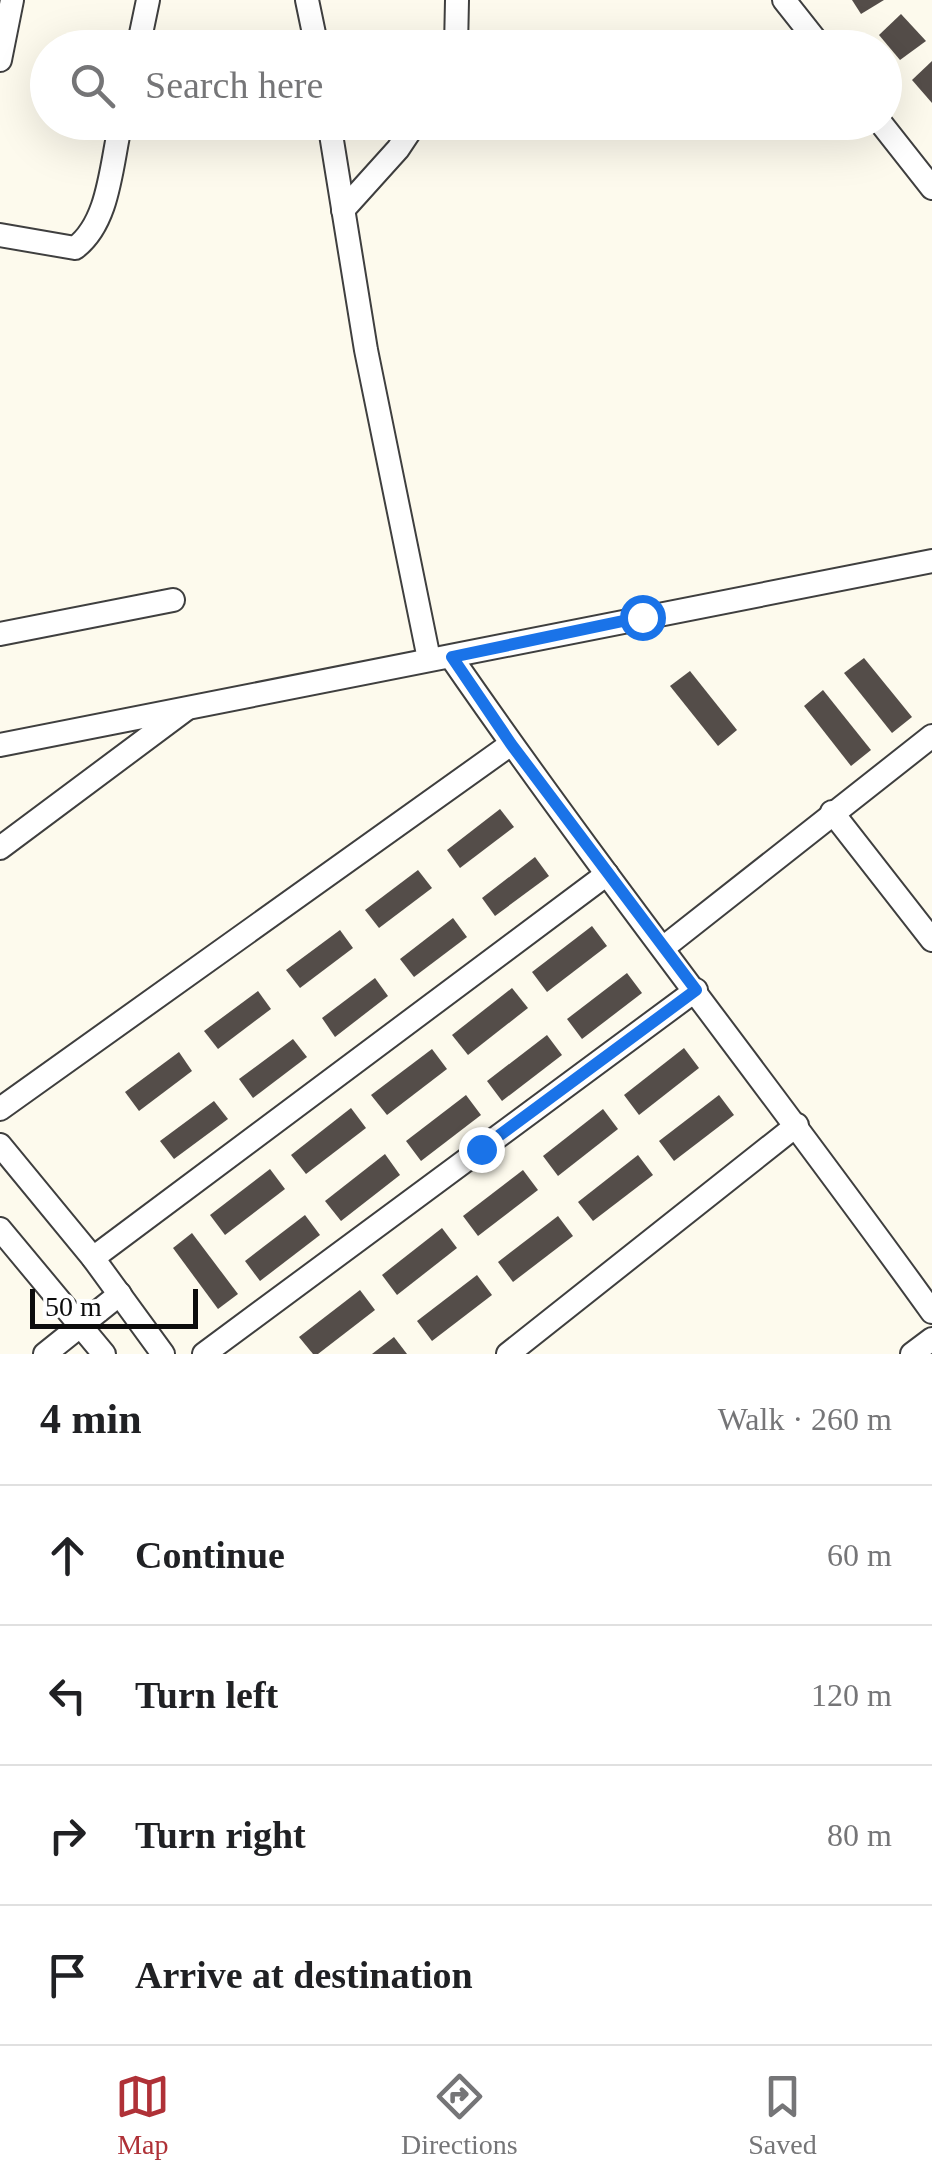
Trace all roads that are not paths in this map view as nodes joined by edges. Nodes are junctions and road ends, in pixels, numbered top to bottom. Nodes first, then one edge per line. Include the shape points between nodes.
1 (12, 0) edge
2 (148, 0) edge
3 (307, 0) edge
4 (457, 0) edge
5 (784, 0) edge
6 (142, 30) edge
7 (313, 30) edge
8 (456, 30) edge
9 (808, 30) edge
10 (0, 60) edge
11 (116, 140) edge
12 (332, 140) edge
13 (404, 140) edge
14 (894, 140) edge
15 (932, 188) edge
16 (342, 210) junction
17 (0, 236) edge
18 (932, 561) edge
19 (173, 600) dead end
20 (0, 634) edge
21 (440, 658) junction
22 (192, 705) junction
23 (932, 736) edge
24 (511, 744) junction
25 (0, 745) edge
26 (832, 812) junction
27 (0, 848) edge
28 (607, 874) junction
29 (932, 940) edge
30 (663, 948) junction
31 (696, 990) junction
32 (0, 1108) edge
33 (797, 1125) junction
34 (0, 1145) edge
35 (0, 1229) edge
36 (93, 1258) junction
37 (120, 1294) junction
38 (932, 1312) edge
39 (82, 1325) junction
40 (932, 1339) edge
41 (45, 1354) edge
42 (104, 1354) edge
43 (163, 1354) edge
44 (204, 1354) edge
45 (508, 1354) edge
46 (912, 1354) edge

1 - 10 street
2 - 6 street
3 - 7 street
4 - 8 street
5 - 9 street
11 - 17 street via 98,223 84,241 75,248
12 - 16 street
13 - 16 street
14 - 15 street
16 - 21 street via 366,350
18 - 21 street
19 - 20 street
21 - 22 street
21 - 24 street
22 - 25 street
22 - 27 street
23 - 26 street
24 - 28 street
24 - 32 street
26 - 29 street
26 - 30 street
28 - 30 street
28 - 36 street
30 - 31 street
31 - 33 street
31 - 44 street
33 - 38 street
33 - 45 street
34 - 36 street
35 - 39 street
36 - 37 street
37 - 39 street
37 - 43 street
39 - 41 street
39 - 42 street
40 - 46 street

